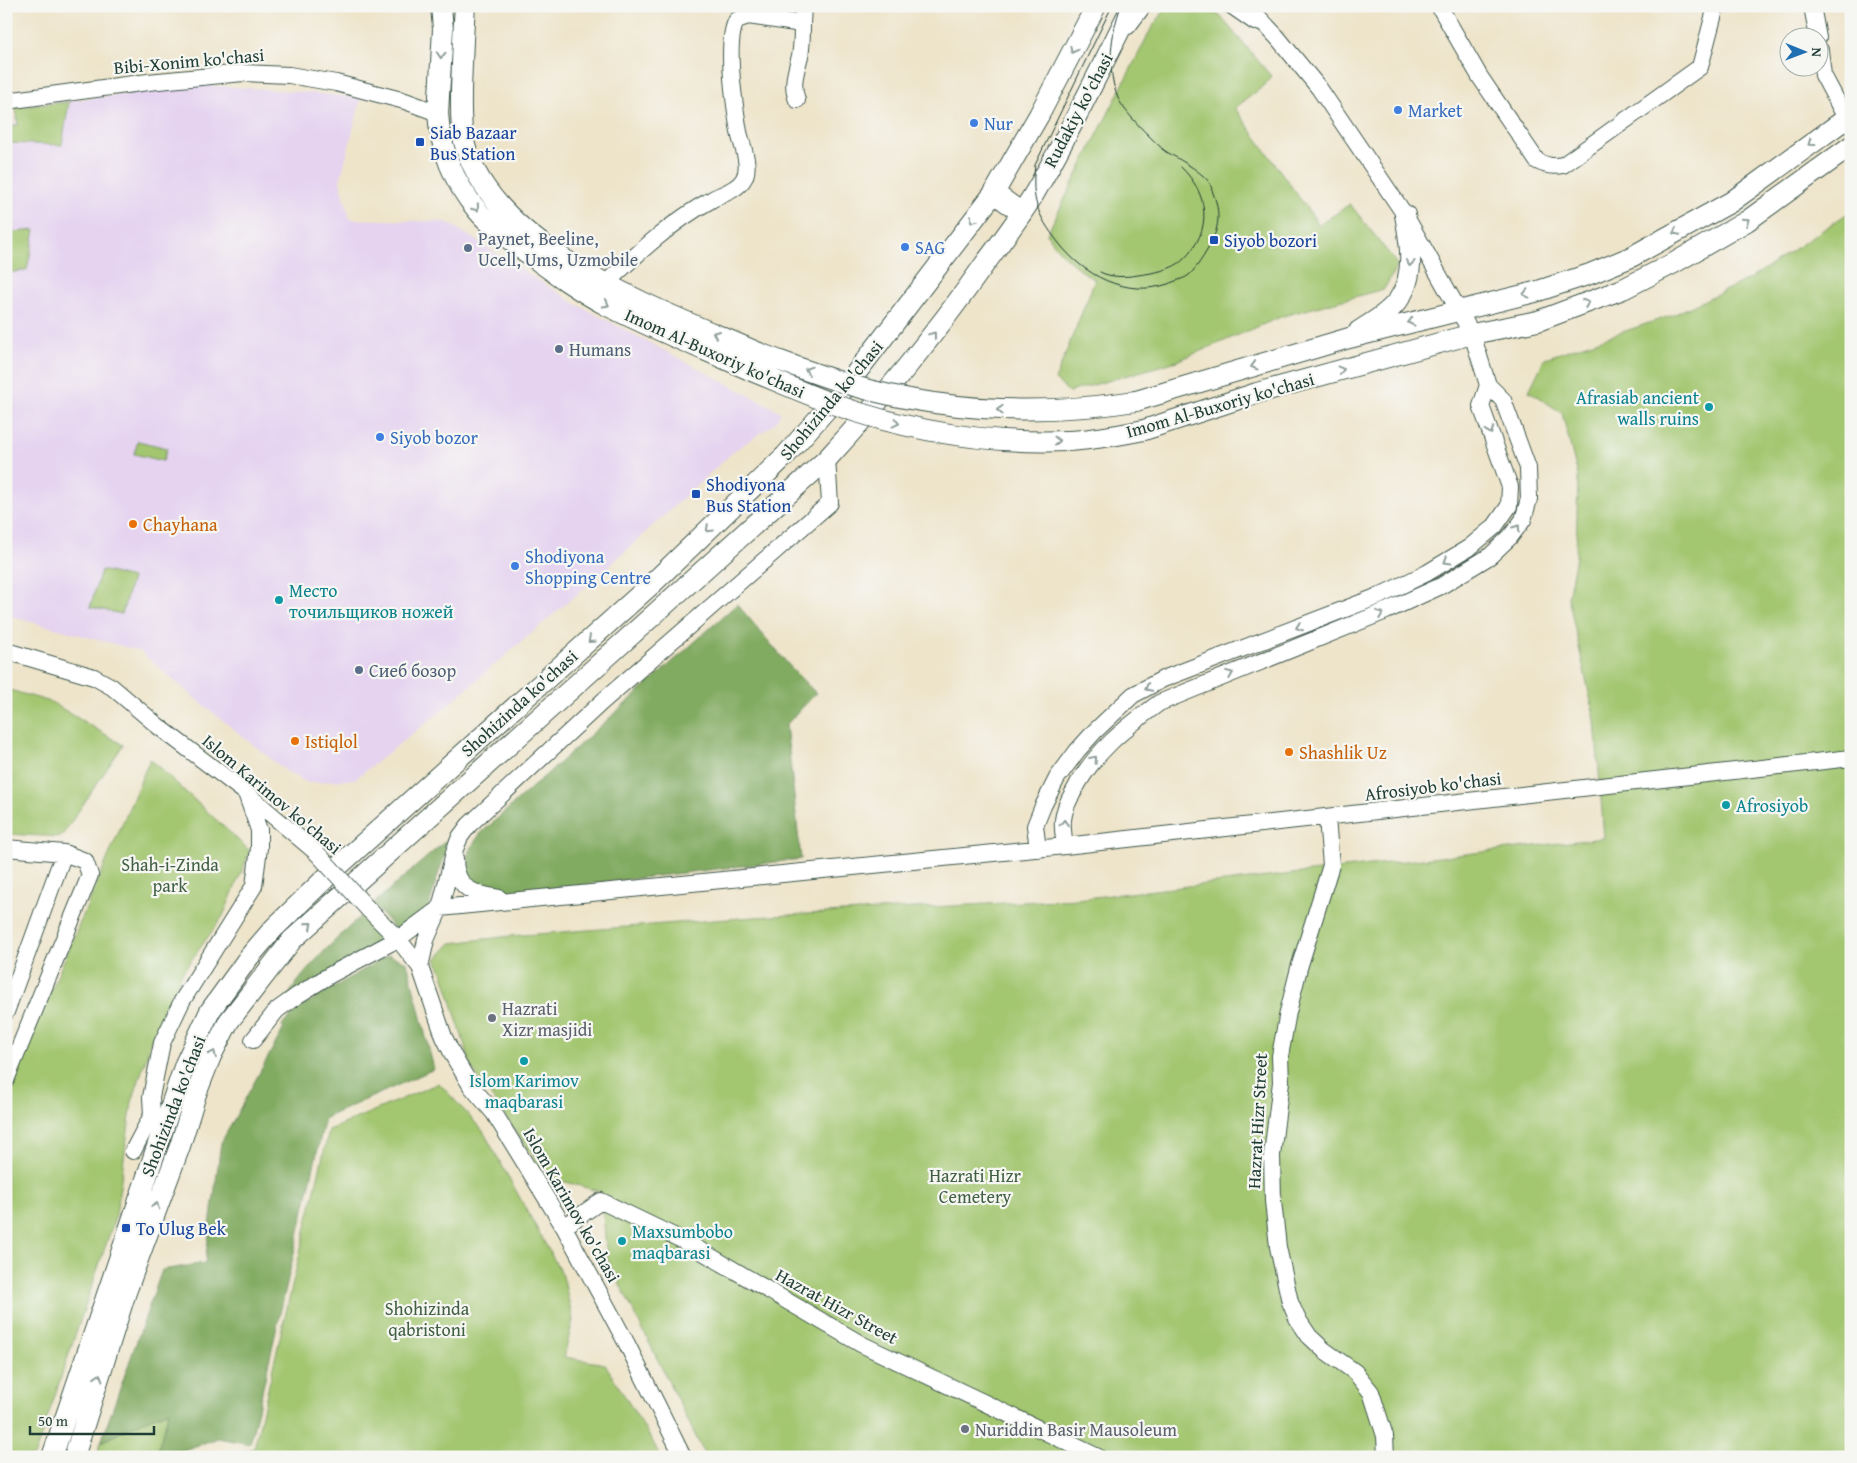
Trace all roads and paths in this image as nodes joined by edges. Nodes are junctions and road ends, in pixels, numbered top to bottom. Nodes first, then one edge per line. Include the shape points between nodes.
1 (441, 6) edge
2 (465, 6) edge
3 (803, 6) edge
4 (1096, 6) edge
5 (1132, 6) edge
6 (1143, 6) edge
7 (1232, 6) edge
8 (1248, 6) edge
9 (1438, 6) edge
10 (1716, 6) edge
11 (1812, 6) edge
12 (802, 24) junction
13 (1816, 28) edge
14 (1277, 37) junction
15 (1111, 48) junction
16 (1825, 78) edge
17 (797, 100) dead end
18 (6, 101) edge
19 (438, 113) junction
20 (1848, 116) edge
21 (1851, 146) edge
22 (994, 193) junction
23 (1022, 212) junction
24 (1405, 215) junction
25 (604, 284) junction
26 (1458, 310) junction
27 (656, 318) junction
28 (1472, 334) junction
29 (1349, 338) junction
30 (756, 363) junction
31 (1488, 385) junction
32 (827, 459) junction
33 (6, 651) edge
34 (1851, 758) edge
35 (246, 793) junction
36 (1327, 818) junction
37 (1065, 846) junction
38 (6, 848) edge
39 (455, 848) junction
40 (1038, 848) junction
41 (64, 853) junction
42 (518, 901) junction
43 (440, 908) junction
44 (398, 939) junction
45 (420, 967) junction
46 (6, 1012) edge
47 (253, 1040) dead end
48 (6, 1080) edge
49 (133, 1151) dead end
50 (564, 1227) junction
51 (52, 1457) edge
52 (74, 1457) edge
53 (683, 1457) edge
54 (1098, 1457) edge
55 (1386, 1457) edge

1 -> 19 main road, Imom Al-Buxoriy ko'chasi via 443,29
2 - 25 main road, Imom Al-Buxoriy ko'chasi via 461,121 464,143 478,174 487,190 516,222 560,258
3 - 12 street
4 -> 22 main road, Shohizinda ko'chasi
5 - 15 main road, Rudakiy ko'chasi
6 - 15 street
7 - 14 street
8 - 14 street
9 - 10 street via 1536,161 1546,166 1563,165 1700,67
11 - 13 street
12 - 17 street via 794,86
12 - 25 street via 748,16 736,20 731,32 732,66 746,167 744,179 732,190 671,225
14 - 24 street via 1319,88
15 - 23 main road, Rudakiy ko'chasi
16 - 20 street
18 - 19 street, Bibi-Xonim ko'chasi via 243,73 289,75 336,83
19 -> 27 main road, Imom Al-Buxoriy ko'chasi via 445,152 452,169 476,210 488,222 554,273 604,304
20 -> 26 main road, Imom Al-Buxoriy ko'chasi via 1731,202 1631,257 1535,292
28 -> 21 main road, Imom Al-Buxoriy ko'chasi via 1538,321 1623,289 1747,220
22 - 23 main road
22 -> 51 main road, Shohizinda ko'chasi via 840,394 785,456 655,582 334,870 249,957 210,1011 185,1064
32 -> 23 main road, Shohizinda ko'chasi via 903,374
24 - 26 street
24 -> 29 main road via 1411,244 1405,288 1392,307
25 - 27 main road, Imom Al-Buxoriy ko'chasi
26 - 28 street
26 -> 29 main road, Imom Al-Buxoriy ko'chasi
27 - 30 main road, Imom Al-Buxoriy ko'chasi
30 -> 28 main road, Imom Al-Buxoriy ko'chasi, bridge via 834,404 884,420 971,438 1070,441 1144,430 1258,393
28 - 31 street
29 -> 30 main road, Imom Al-Buxoriy ko'chasi, bridge via 1136,401 1078,409 999,410 942,404
37 -> 31 street via 1063,819 1083,772 1107,744 1158,703 1440,586 1490,556 1510,537 1523,520 1529,499 1528,468 1503,400
31 -> 40 street via 1481,406 1510,487 1509,506 1495,526 1470,547 1387,592 1163,679 1133,695 1095,731 1057,778 1035,826
32 - 39 street via 830,503 602,701 469,825
52 -> 32 main road, Shohizinda ko'chasi via 126,1292 196,1094 229,1021 247,996 292,940
33 - 35 street, Islom Karimov ko'chasi via 94,677 112,686 158,726
34 - 36 street, Afrosiyob ko'chasi
35 - 44 street, Islom Karimov ko'chasi, bridge via 317,853
35 - 49 street via 259,830 254,886 182,1001 162,1043 151,1097 152,1115
36 - 37 street, Afrosiyob ko'chasi
36 - 55 street, Hazrat Hizr Street via 1331,865 1299,968 1280,1056 1281,1082 1272,1155 1273,1201 1278,1246 1293,1310 1309,1336 1355,1372 1371,1392 1385,1436
37 - 40 street, Afrosiyob ko'chasi
38 - 41 street
39 - 42 street via 455,868 463,884 481,894
39 - 43 street
40 - 42 street, Afrosiyob ko'chasi
41 - 46 street
41 - 48 street via 85,861 90,875
42 - 43 street, Afrosiyob ko'chasi
43 - 44 street
43 - 45 street
44 - 45 street, Islom Karimov ko'chasi
44 - 47 street via 298,995 277,1010
45 - 50 street, Islom Karimov ko'chasi via 455,1059 471,1086 494,1113
50 - 53 street, Islom Karimov ko'chasi
50 - 54 street, Hazrat Hizr Street via 601,1201 684,1242 860,1344

